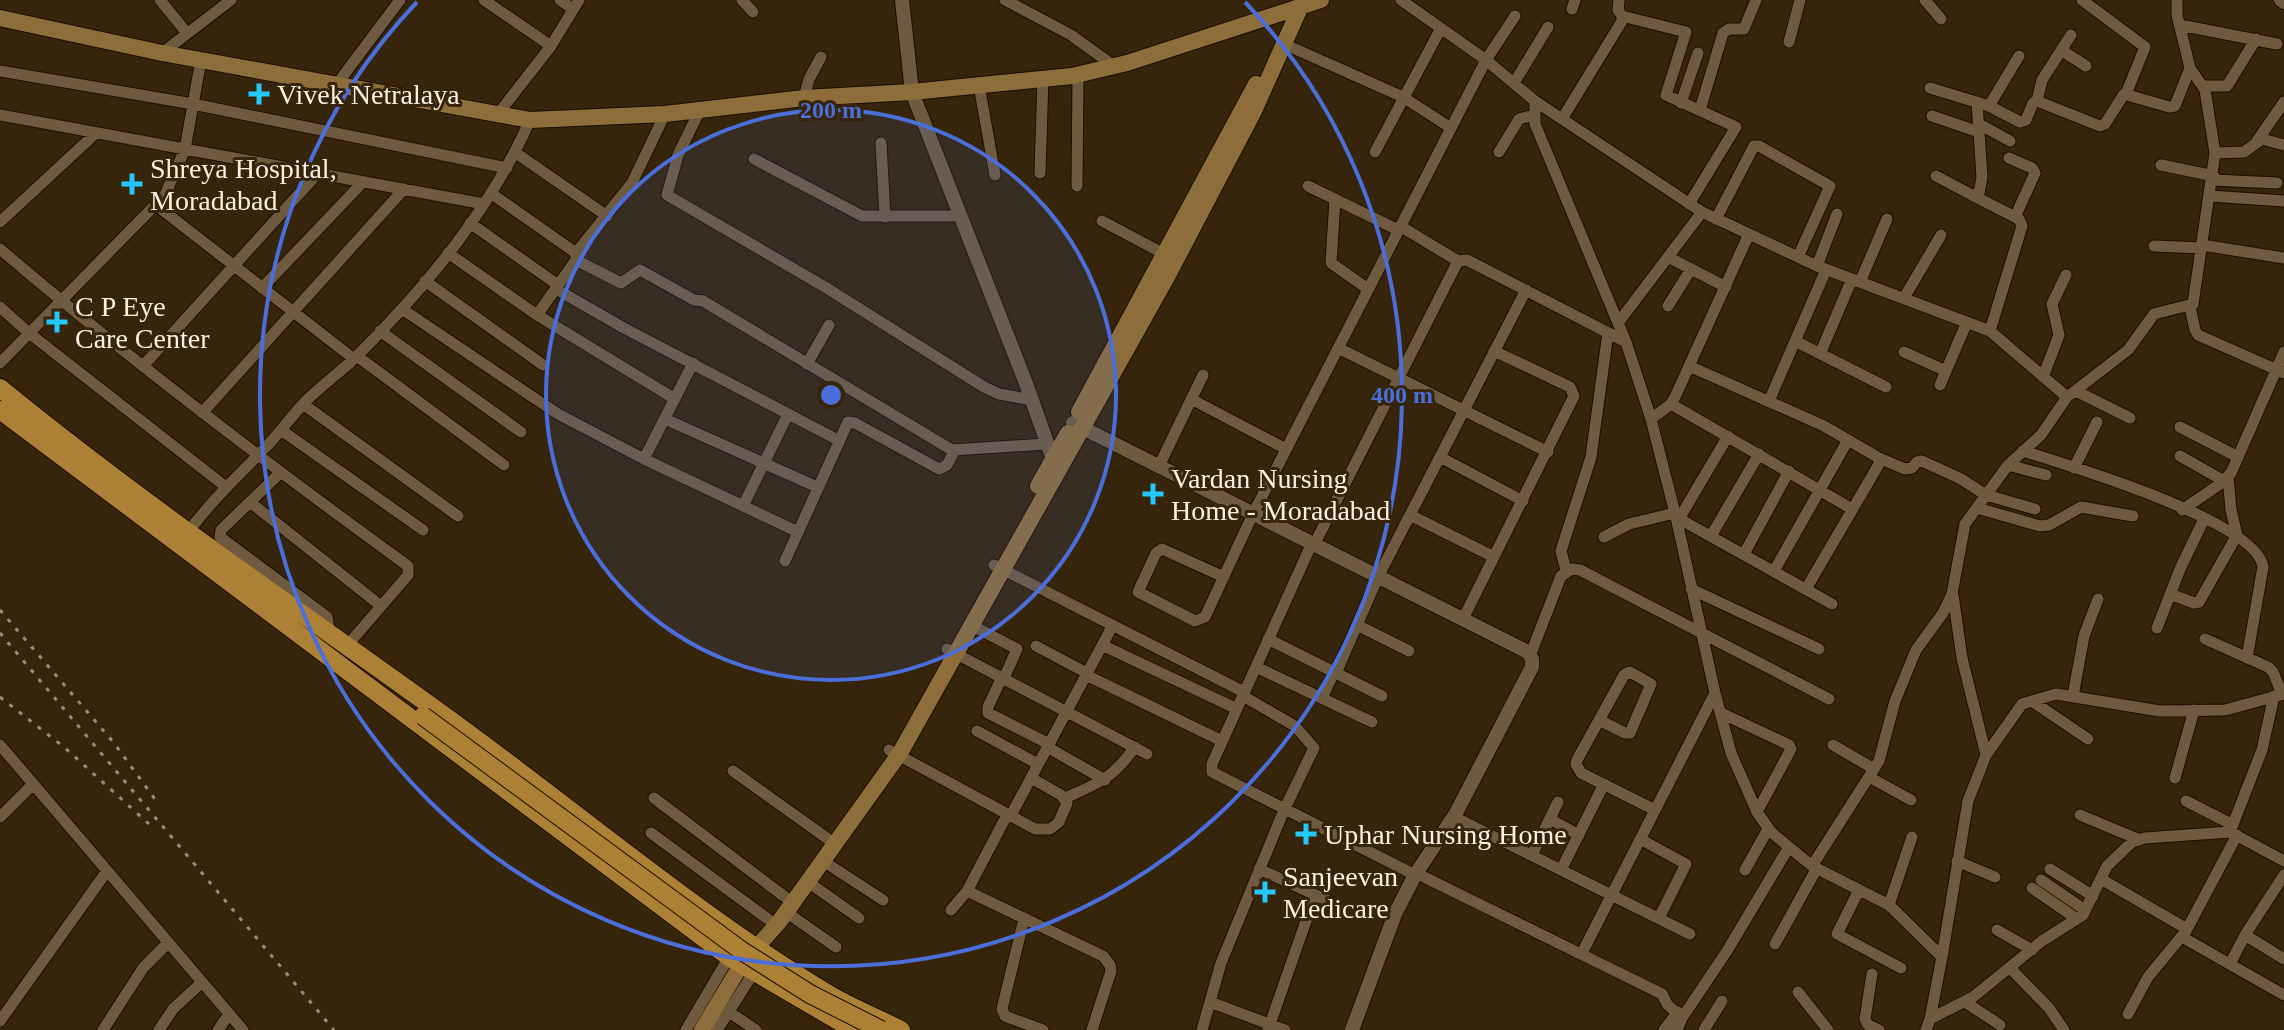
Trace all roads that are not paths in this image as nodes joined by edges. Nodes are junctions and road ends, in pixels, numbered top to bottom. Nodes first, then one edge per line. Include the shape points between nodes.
1 (160, 0) edge
2 (231, 0) edge
3 (400, 0) edge
4 (484, 0) edge
5 (560, 0) edge
6 (742, 0) edge
7 (902, 0) edge
8 (1005, 0) edge
9 (1321, 0) edge
10 (1401, 0) edge
11 (1619, 0) edge
12 (1756, 0) edge
13 (1800, 0) edge
14 (1925, 0) edge
15 (2082, 0) edge
16 (2177, 0) edge
17 (576, 5) edge
18 (1296, 5) edge
19 (753, 12) dead end
20 (1515, 16) dead end
21 (1622, 16) junction
22 (0, 18) edge
23 (1941, 19) dead end
24 (2180, 25) junction
25 (1548, 27) dead end
26 (1441, 28) junction
27 (187, 33) junction
28 (2071, 35) dead end
29 (2256, 39) junction
30 (1789, 42) dead end
31 (1284, 44) junction
32 (2277, 44) dead end
33 (551, 46) junction
34 (2061, 50) junction
35 (162, 53) junction
36 (1698, 53) dead end
37 (2019, 56) dead end
38 (821, 57) dead end
39 (201, 60) junction
40 (1486, 60) junction
41 (1114, 66) junction
42 (2086, 66) dead end
43 (2190, 68) junction
44 (0, 71) edge
45 (1078, 74) junction
46 (1043, 78) junction
47 (1514, 83) junction
48 (337, 84) junction
49 (979, 85) junction
50 (2204, 86) junction
51 (1930, 88) dead end
52 (912, 92) junction
53 (2126, 94) junction
54 (1403, 97) junction
55 (804, 98) junction
56 (1535, 101) junction
57 (2037, 101) junction
58 (2284, 102) edge
59 (1681, 103) junction
60 (193, 104) junction
61 (1983, 104) junction
62 (700, 110) junction
63 (1700, 110) junction
64 (498, 114) junction
65 (665, 114) junction
66 (0, 115) edge
67 (1534, 115) junction
68 (1932, 116) dead end
69 (1562, 119) junction
70 (530, 120) junction
71 (1451, 128) junction
72 (1979, 128) junction
73 (96, 133) junction
74 (2010, 141) dead end
75 (2257, 141) junction
76 (881, 143) dead end
77 (2284, 145) edge
78 (185, 149) junction
79 (1375, 152) dead end
80 (1499, 152) dead end
81 (516, 153) junction
82 (2215, 153) junction
83 (2009, 158) dead end
84 (754, 159) dead end
85 (2161, 165) dead end
86 (507, 168) junction
87 (318, 173) junction
88 (1040, 173) dead end
89 (995, 175) dead end
90 (1936, 176) dead end
91 (2213, 178) junction
92 (363, 182) junction
93 (2277, 183) dead end
94 (1077, 186) dead end
95 (1308, 186) dead end
96 (404, 189) junction
97 (1974, 196) junction
98 (2210, 196) junction
99 (488, 199) junction
100 (1335, 199) junction
101 (2284, 201) edge
102 (1689, 204) junction
103 (156, 205) junction
104 (1702, 212) junction
105 (1837, 214) dead end
106 (607, 216) junction
107 (960, 216) junction
108 (885, 217) junction
109 (2015, 217) junction
110 (1716, 219) junction
111 (1887, 219) dead end
112 (1102, 221) dead end
113 (0, 222) edge
114 (470, 223) junction
115 (1399, 228) junction
116 (1749, 234) junction
117 (1941, 235) dead end
118 (2154, 246) dead end
119 (2202, 247) junction
120 (0, 249) edge
121 (448, 253) junction
122 (576, 256) junction
123 (1170, 257) junction
124 (1668, 257) junction
125 (1798, 257) junction
126 (2284, 258) edge
127 (1458, 261) junction
128 (232, 265) junction
129 (1822, 268) junction
130 (1691, 269) junction
131 (2066, 275) dead end
132 (425, 281) junction
133 (1856, 281) junction
134 (557, 287) junction
135 (1726, 287) junction
136 (262, 288) junction
137 (1368, 289) junction
138 (1526, 290) junction
139 (1904, 298) junction
140 (61, 301) junction
141 (1668, 306) dead end
142 (0, 307) edge
143 (2190, 307) junction
144 (402, 309) junction
145 (294, 313) junction
146 (537, 315) junction
147 (1967, 322) junction
148 (1618, 323) junction
149 (829, 325) dead end
150 (380, 331) junction
151 (1990, 331) junction
152 (29, 333) junction
153 (1608, 333) junction
154 (1795, 341) junction
155 (1626, 342) junction
156 (1338, 348) junction
157 (1494, 351) junction
158 (1904, 352) dead end
159 (2284, 352) edge
160 (1820, 354) junction
161 (355, 358) junction
162 (0, 363) edge
163 (693, 363) junction
164 (807, 364) junction
165 (543, 365) dead end
166 (143, 366) junction
167 (1689, 366) junction
168 (1946, 371) junction
169 (2280, 371) edge
170 (1203, 375) dead end
171 (2043, 377) junction
172 (1398, 378) junction
173 (1940, 385) dead end
174 (1886, 387) dead end
175 (0, 388) edge
176 (2072, 394) junction
177 (675, 399) junction
178 (1191, 399) junction
179 (1032, 400) junction
180 (1769, 401) junction
181 (303, 404) junction
182 (1671, 404) junction
183 (0, 410) edge
184 (1464, 410) junction
185 (202, 413) junction
186 (788, 414) junction
187 (2130, 418) dead end
188 (665, 419) junction
189 (1651, 419) junction
190 (2097, 422) dead end
191 (1078, 426) junction
192 (2180, 427) dead end
193 (281, 430) junction
194 (521, 432) dead end
195 (1728, 436) junction
196 (838, 440) junction
197 (1848, 440) junction
198 (1286, 449) junction
199 (955, 450) junction
200 (2023, 451) junction
201 (1548, 452) junction
202 (1759, 454) junction
203 (257, 456) junction
204 (2180, 456) dead end
205 (1440, 457) junction
206 (2238, 457) junction
207 (1052, 458) junction
208 (1879, 458) junction
209 (644, 459) junction
210 (765, 462) junction
211 (504, 465) dead end
212 (2008, 465) junction
213 (1159, 466) junction
214 (2074, 468) junction
215 (1789, 471) junction
216 (280, 473) junction
217 (2046, 475) dead end
218 (2226, 479) junction
219 (226, 487) junction
220 (817, 487) junction
221 (1820, 490) junction
222 (1986, 495) junction
223 (1523, 501) junction
224 (250, 502) junction
225 (743, 506) junction
226 (1977, 508) junction
227 (1852, 509) junction
228 (2035, 509) dead end
229 (2182, 510) junction
230 (1253, 514) junction
231 (1410, 515) junction
232 (458, 516) dead end
233 (1677, 516) junction
234 (2133, 516) dead end
235 (2204, 519) junction
236 (423, 530) dead end
237 (189, 531) junction
238 (798, 532) junction
239 (2237, 535) junction
240 (1711, 536) junction
241 (1604, 537) dead end
242 (1313, 544) junction
243 (1744, 554) junction
244 (1494, 557) junction
245 (785, 561) dead end
246 (998, 567) junction
247 (1566, 570) junction
248 (1774, 571) junction
249 (1224, 577) junction
250 (1378, 577) junction
251 (1691, 589) junction
252 (1806, 589) junction
253 (1952, 594) junction
254 (2170, 594) junction
255 (2098, 599) dead end
256 (1832, 604) dead end
257 (381, 606) junction
258 (1463, 619) junction
259 (971, 625) junction
260 (1113, 625) junction
261 (1357, 625) junction
262 (2157, 628) dead end
263 (1703, 635) junction
264 (1268, 639) junction
265 (2205, 639) dead end
266 (338, 641) junction
267 (1102, 645) junction
268 (1036, 646) dead end
269 (1819, 649) dead end
270 (951, 650) junction
271 (1409, 651) dead end
272 (1530, 656) junction
273 (2247, 658) junction
274 (1256, 667) junction
275 (1335, 672) junction
276 (374, 673) junction
277 (1086, 674) junction
278 (357, 678) junction
279 (1003, 678) junction
280 (1715, 693) junction
281 (1244, 694) junction
282 (2280, 695) edge
283 (1382, 696) dead end
284 (2073, 696) junction
285 (1322, 698) junction
286 (1829, 699) dead end
287 (2032, 701) junction
288 (1237, 709) junction
289 (2194, 710) junction
290 (1066, 712) junction
291 (1721, 713) junction
292 (1599, 720) junction
293 (1372, 722) dead end
294 (977, 731) dead end
295 (2088, 739) dead end
296 (1222, 741) junction
297 (0, 745) edge
298 (1833, 745) dead end
299 (1048, 746) junction
300 (1135, 747) junction
301 (894, 753) junction
302 (1147, 754) dead end
303 (1986, 755) junction
304 (1038, 764) junction
305 (733, 771) dead end
306 (1871, 773) junction
307 (1031, 778) junction
308 (2175, 778) dead end
309 (1105, 780) junction
310 (33, 784) junction
311 (1604, 784) junction
312 (654, 798) dead end
313 (1065, 798) junction
314 (1911, 800) dead end
315 (2186, 801) dead end
316 (1558, 802) dead end
317 (1284, 810) junction
318 (1655, 810) junction
319 (1757, 812) junction
320 (2080, 815) dead end
321 (1008, 816) junction
322 (0, 817) edge
323 (1454, 817) junction
324 (1550, 819) junction
325 (845, 824) junction
326 (1768, 829) junction
327 (2233, 831) junction
328 (651, 833) dead end
329 (1579, 835) junction
330 (1912, 837) dead end
331 (828, 839) junction
332 (1640, 839) junction
333 (2140, 840) junction
334 (1789, 847) junction
335 (1532, 855) junction
336 (823, 861) junction
337 (1957, 861) junction
338 (2284, 861) edge
339 (1815, 867) junction
340 (1259, 869) junction
341 (2050, 869) dead end
342 (1561, 870) junction
343 (1745, 870) dead end
344 (107, 871) junction
345 (1415, 874) junction
346 (2284, 875) edge
347 (1995, 877) dead end
348 (2101, 879) junction
349 (808, 882) junction
350 (2037, 884) dead end
351 (1859, 890) junction
352 (967, 891) junction
353 (1610, 894) junction
354 (1315, 895) junction
355 (2093, 896) junction
356 (883, 900) dead end
357 (1333, 903) dead end
358 (785, 905) junction
359 (1889, 905) junction
360 (951, 910) dead end
361 (2081, 915) junction
362 (859, 918) dead end
363 (1659, 918) junction
364 (768, 919) junction
365 (1024, 919) junction
366 (1997, 930) dead end
367 (2185, 933) junction
368 (1690, 934) dead end
369 (2245, 935) junction
370 (168, 943) junction
371 (758, 944) junction
372 (1775, 944) dead end
373 (836, 947) dead end
374 (2032, 950) junction
375 (1582, 953) junction
376 (1942, 957) junction
377 (2284, 959) edge
378 (2230, 964) junction
379 (741, 965) junction
380 (1901, 968) dead end
381 (2010, 968) junction
382 (1872, 974) dead end
383 (201, 983) junction
384 (1798, 992) dead end
385 (2284, 995) edge
386 (1722, 1001) dead end
387 (1210, 1002) junction
388 (1965, 1002) junction
389 (729, 1012) junction
390 (229, 1014) junction
391 (2128, 1014) dead end
392 (1679, 1020) edge
393 (0, 1021) edge
394 (1928, 1025) edge
395 (2000, 1025) dead end
396 (1269, 1027) edge
397 (103, 1030) edge
398 (159, 1030) edge
399 (218, 1030) edge
400 (243, 1030) edge
401 (686, 1030) edge
402 (702, 1030) edge
403 (717, 1030) edge
404 (756, 1030) edge
405 (854, 1030) edge
406 (881, 1030) edge
407 (901, 1030) edge
408 (1043, 1030) edge
409 (1092, 1030) edge
410 (1202, 1030) edge
411 (1285, 1030) edge
412 (1352, 1030) edge
413 (1664, 1030) edge
414 (1704, 1030) edge
415 (1828, 1030) edge
416 (1879, 1030) edge
417 (2064, 1030) edge

1 - 27 street
2 - 27 street
3 - 48 street
4 - 33 street
5 - 17 street
6 - 19 street
7 - 52 street
8 - 41 street via 1071,35
9 - 18 main road
10 - 26 street
11 - 21 street
12 - 63 street via 1744,29 1723,33
13 - 30 street
14 - 23 street
15 - 53 street via 2145,47
16 - 24 street
17 - 33 street
18 - 31 main road
18 - 41 main road
18 - 123 main road
20 - 40 street
21 - 59 street via 1686,32 1666,93
21 - 69 street
22 - 35 main road
24 - 29 street
24 - 43 street
25 - 47 street
26 - 40 street
26 - 54 street
27 - 35 street
28 - 34 street
29 - 32 street
29 - 50 street via 2227,86
31 - 54 street
31 - 123 main road via 1254,111
33 - 64 street
34 - 42 street
34 - 57 street via 2042,80
35 - 39 main road
36 - 59 street
37 - 61 street
38 - 55 street
39 - 48 main road
39 - 60 street
40 - 47 street
40 - 71 street
41 - 45 main road
43 - 50 street
43 - 53 street via 2172,107
44 - 60 street
45 - 46 main road
45 - 94 street
46 - 49 main road
46 - 88 street
47 - 56 street
48 - 64 main road
49 - 52 main road
49 - 89 street
50 - 82 street
51 - 61 street
52 - 55 main road
52 - 107 street
53 - 57 street via 2100,126
54 - 71 street
54 - 79 street
55 - 62 main road
56 - 67 street
56 - 69 street
57 - 61 street via 2023,122
58 - 75 street
59 - 63 street
60 - 78 street
60 - 86 street
61 - 72 street
62 - 65 main road
62 - 179 street via 678,155 667,195 984,387
63 - 102 street via 1736,127
64 - 70 main road
65 - 70 main road
65 - 106 street via 632,183
66 - 73 street
67 - 80 street via 1519,119
67 - 148 street
68 - 72 street
69 - 102 street
70 - 81 street
71 - 115 street
72 - 74 street
72 - 97 street via 1981,184
73 - 78 street
73 - 113 street
75 - 77 street
75 - 82 street via 2248,151
76 - 108 street
78 - 87 street
78 - 103 street
81 - 86 street
81 - 106 street
82 - 91 street
83 - 109 street via 2035,173
84 - 108 street via 854,213
85 - 91 street
86 - 99 street
87 - 92 street
87 - 128 street
90 - 97 street
91 - 93 street
91 - 98 street
92 - 96 street
92 - 136 street
95 - 100 street
96 - 99 street
96 - 145 street
97 - 109 street
98 - 101 street
98 - 119 street
99 - 114 street
99 - 122 street
100 - 115 street
100 - 137 street via 1331,263
102 - 104 street
103 - 128 street
103 - 140 street
104 - 110 street
104 - 124 street
105 - 129 street
106 - 122 street
107 - 108 street
107 - 179 street
109 - 151 street via 2022,230
110 - 116 street
110 - 125 street via 1754,146 1759,146 1830,186
111 - 133 street
112 - 123 street
114 - 121 street
114 - 134 street
115 - 127 street
115 - 137 street
116 - 125 street
116 - 135 street
117 - 139 street
118 - 119 street
119 - 126 street
119 - 143 street
120 - 140 street
121 - 132 street
121 - 146 street
122 - 134 street
122 - 164 street via 621,283 640,270
123 - 191 main road
124 - 130 street
124 - 148 street
125 - 129 street
127 - 138 street via 1467,260
127 - 172 street
128 - 136 street
128 - 166 street
129 - 133 street
129 - 154 street
130 - 135 street
130 - 141 street
131 - 171 street via 2052,304 2059,335
132 - 144 street
132 - 165 street
133 - 139 street
133 - 160 street
134 - 146 street
134 - 163 street
135 - 167 street
136 - 145 street
137 - 156 street
138 - 153 street
138 - 157 street
139 - 147 street
140 - 152 street
140 - 166 street
142 - 152 street
143 - 169 street via 2198,335
143 - 176 street via 2154,314 2128,350
144 - 150 street
144 - 209 street via 548,408
145 - 161 street
145 - 185 street
146 - 177 street
147 - 151 street
147 - 168 street
148 - 155 street
149 - 164 street
150 - 161 street
150 - 194 street
151 - 171 street
152 - 162 street
152 - 219 street
153 - 155 street
153 - 247 street via 1591,457 1561,551
154 - 160 street
154 - 180 street
155 - 189 street
156 - 172 street
156 - 198 street
157 - 184 street
157 - 201 street via 1573,391 1573,402
158 - 168 street
159 - 169 street
160 - 174 street
161 - 181 street
161 - 211 street
163 - 177 street
163 - 186 street
164 - 199 street
166 - 185 street
167 - 180 street
167 - 182 street
168 - 173 street
169 - 206 street
170 - 178 street
171 - 176 street
172 - 184 street
172 - 242 street
175 - 237 main road
176 - 187 street
176 - 200 street
177 - 188 street
178 - 198 street
178 - 213 street
179 - 207 street
180 - 197 street
181 - 193 street
181 - 232 street
182 - 189 street
182 - 195 street
183 - 278 main road
184 - 201 street
184 - 205 street
185 - 203 street
186 - 196 street
186 - 210 street
188 - 209 street
188 - 210 street
189 - 233 street
190 - 214 street
191 - 207 main road
191 - 213 street
192 - 206 street
193 - 203 street
193 - 236 street
195 - 202 street
195 - 233 street
196 - 199 street via 848,422 855,423 939,469
196 - 220 street
197 - 208 street
197 - 221 street
198 - 230 street
199 - 207 street
200 - 212 street
200 - 214 street
201 - 223 street
202 - 215 street
202 - 240 street
203 - 216 street
203 - 219 street
204 - 218 street
205 - 223 street
205 - 231 street
206 - 218 street
207 - 246 main road
208 - 222 street via 1909,469 1922,461
208 - 227 street
209 - 225 street
210 - 220 street
210 - 225 street
212 - 217 street
212 - 222 street
213 - 230 street
214 - 229 street
215 - 221 street
215 - 243 street
216 - 224 street
216 - 257 street via 408,566 408,575
218 - 229 street
218 - 239 street
219 - 237 street
220 - 238 street
221 - 227 street
221 - 248 street
222 - 226 street
222 - 228 street
223 - 244 street
224 - 257 street
224 - 266 street via 220,537 327,617
225 - 238 street
226 - 234 street via 2040,526 2088,506
226 - 253 street via 1965,524
227 - 252 street
229 - 235 street
230 - 242 street
230 - 249 street
231 - 244 street
231 - 250 street
233 - 240 street
233 - 241 street via 1629,524
233 - 251 street
235 - 239 street
235 - 254 street
237 - 266 main road
238 - 245 street
239 - 254 street via 2199,602
239 - 273 street via 2260,556 2263,567
240 - 243 street
242 - 250 street
242 - 264 street
243 - 248 street
244 - 258 street
246 - 259 main road
246 - 260 street
246 - 270 main road
247 - 263 street via 1580,570
247 - 272 street
248 - 252 street
249 - 249 street via 1162,549 1138,592 1199,621
250 - 258 street
250 - 261 street
251 - 263 street
251 - 269 street
252 - 256 street
253 - 303 street
253 - 306 street via 1916,650
254 - 262 street
255 - 284 street via 2084,636
257 - 266 street
258 - 272 street
259 - 270 main road
259 - 279 street via 1017,649
260 - 267 street
260 - 281 street
261 - 271 street
261 - 275 street
263 - 280 street
263 - 286 street
264 - 274 street
264 - 275 street
265 - 273 street
266 - 276 main road
267 - 277 street
267 - 288 street
268 - 277 street
270 - 279 street
270 - 301 main road
272 - 323 street via 1532,667
273 - 282 street via 2273,672
274 - 281 street
274 - 285 street
275 - 283 street
275 - 285 street
276 - 278 main road
276 - 371 main road via 435,709
276 - 406 main road, bridge via 423,716 742,951
277 - 290 street
277 - 296 street
278 - 379 main road
279 - 290 street
279 - 299 street via 988,713
280 - 291 street
280 - 318 street
281 - 288 street
281 - 317 street via 1295,726 1313,745
282 - 289 street via 2225,710
282 - 327 street
284 - 287 street via 2056,694
284 - 289 street via 2160,711
285 - 293 street
287 - 295 street
287 - 303 street via 2022,704
288 - 296 street
289 - 308 street
290 - 299 street
290 - 300 street
291 - 319 street via 1731,753
291 - 319 street via 1791,749
292 - 292 street via 1627,672 1651,684 1630,733
292 - 311 street via 1576,764 1581,773
294 - 304 street
296 - 317 street via 1212,764 1214,775
297 - 310 street
298 - 306 street
299 - 304 street
299 - 309 street
300 - 302 street
300 - 309 street
301 - 321 street
301 - 325 main road
303 - 337 street via 1968,801
304 - 307 street
305 - 331 street
306 - 314 street
306 - 339 street
307 - 313 street
307 - 321 street
309 - 313 street
310 - 322 street
310 - 344 street
311 - 318 street
311 - 329 street
312 - 358 street
313 - 321 street via 1067,808 1050,829 1035,829
315 - 327 street
316 - 324 street
317 - 340 street
317 - 345 street
318 - 332 street
319 - 326 street
320 - 333 street
321 - 352 street
323 - 335 street
323 - 345 street
324 - 329 street
324 - 335 street
325 - 331 main road
325 - 336 main road
326 - 334 street
326 - 343 street
327 - 333 street
327 - 338 street
327 - 367 street
328 - 364 street
329 - 342 street
330 - 359 street
331 - 358 main road
332 - 353 street
332 - 363 street via 1686,864
333 - 348 street via 2107,866
334 - 339 street
334 - 392 street
335 - 342 street
336 - 349 main road
336 - 356 street
337 - 347 street
337 - 376 street
339 - 351 street
339 - 372 street
340 - 354 street
340 - 387 street
341 - 355 street
342 - 353 street
344 - 370 street
344 - 393 street
345 - 375 street
345 - 412 street
346 - 369 street
348 - 355 street
348 - 367 street
349 - 358 main road
349 - 362 street
350 - 361 street
351 - 359 street
351 - 380 street via 1838,936
352 - 360 street
352 - 365 street
353 - 363 street
353 - 375 street
354 - 357 street
354 - 396 street
355 - 361 street
358 - 364 main road
358 - 371 main road
358 - 373 street
359 - 376 street
361 - 374 street
363 - 368 street
364 - 371 main road
365 - 408 street via 1002,1009 1005,1016
365 - 409 street via 1103,956 1110,965
366 - 374 street
367 - 378 street
367 - 391 street via 2148,977
369 - 377 street
369 - 378 street
370 - 383 street
370 - 397 street via 143,968
371 - 379 main road
371 - 407 main road via 833,996
374 - 381 street
375 - 392 street via 1662,994
376 - 394 street
378 - 385 street
379 - 389 street
379 - 401 street
379 - 402 main road
379 - 405 main road
381 - 388 street
381 - 417 street
382 - 416 street via 1865,1019
383 - 390 street
383 - 398 street
384 - 415 street
386 - 414 street
387 - 396 street
387 - 410 street
388 - 394 street
388 - 395 street
389 - 403 street
389 - 404 street
390 - 399 street
390 - 400 street
392 - 413 street
396 - 411 street

